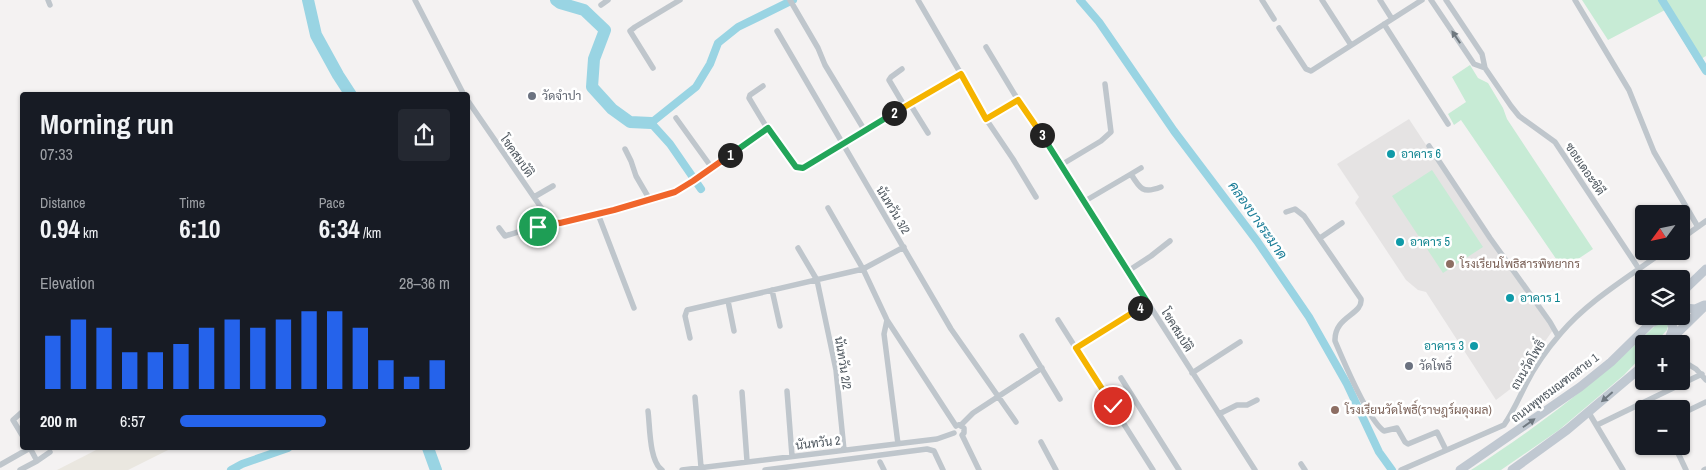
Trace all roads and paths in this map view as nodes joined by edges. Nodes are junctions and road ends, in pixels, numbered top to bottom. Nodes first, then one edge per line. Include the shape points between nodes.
1 (414, 0) edge
2 (608, 0) edge
3 (680, 0) edge
4 (790, 0) edge
5 (918, 0) edge
6 (1262, 0) edge
7 (1322, 0) edge
8 (1380, 0) edge
9 (1422, 0) edge
10 (1431, 0) edge
11 (1446, 0) edge
12 (1575, 0) edge
13 (601, 5) dead end
14 (1274, 19) dead end
15 (1392, 19) junction
16 (1384, 24) junction
17 (1279, 28) dead end
18 (777, 31) dead end
19 (1351, 45) junction
20 (986, 46) dead end
21 (653, 68) dead end
22 (1485, 68) junction
23 (902, 69) dead end
24 (961, 74) junction
25 (1106, 84) dead end
26 (763, 86) dead end
27 (462, 92) edge
28 (1018, 100) junction
29 (470, 103) edge
30 (908, 106) junction
31 (676, 118) dead end
32 (986, 119) junction
33 (1448, 124) dead end
34 (768, 128) junction
35 (865, 131) junction
36 (928, 133) dead end
37 (842, 144) junction
38 (1429, 146) dead end
39 (625, 149) dead end
40 (1061, 165) junction
41 (712, 168) junction
42 (1141, 168) dead end
43 (1131, 174) junction
44 (553, 186) dead end
45 (1161, 187) dead end
46 (534, 197) junction
47 (1036, 197) dead end
48 (650, 200) junction
49 (1084, 202) junction
50 (828, 208) dead end
51 (1286, 212) dead end
52 (598, 214) junction
53 (1706, 221) edge
54 (551, 222) junction
55 (1342, 223) dead end
56 (1698, 227) junction
57 (498, 228) dead end
58 (1690, 233) edge
59 (1320, 238) junction
60 (1170, 241) dead end
61 (904, 247) junction
62 (798, 248) dead end
63 (1652, 260) edge
64 (1706, 268) edge
65 (1640, 269) junction
66 (863, 270) junction
67 (1128, 271) junction
68 (817, 280) junction
69 (1690, 285) edge
70 (772, 290) junction
71 (728, 301) junction
72 (1148, 303) junction
73 (1706, 304) edge
74 (634, 308) dead end
75 (1690, 308) edge
76 (887, 320) junction
77 (1058, 320) dead end
78 (1649, 325) edge
79 (780, 326) dead end
80 (734, 331) dead end
81 (1675, 335) edge
82 (1022, 336) dead end
83 (1558, 336) junction
84 (690, 338) dead end
85 (1240, 342) dead end
86 (1076, 348) junction
87 (1690, 364) edge
88 (1042, 368) junction
89 (1192, 373) junction
90 (1635, 373) edge
91 (1702, 374) junction
92 (1121, 378) dead end
93 (1706, 380) edge
94 (787, 391) dead end
95 (742, 392) dead end
96 (998, 396) junction
97 (695, 397) dead end
98 (1060, 399) dead end
99 (1256, 400) dead end
100 (1706, 402) edge
101 (648, 410) dead end
102 (1690, 410) edge
103 (1589, 413) junction
104 (20, 414) edge
105 (1219, 414) junction
106 (1016, 422) dead end
107 (958, 425) junction
108 (1504, 425) junction
109 (1597, 425) junction
110 (20, 432) edge
111 (954, 433) junction
112 (962, 435) junction
113 (1511, 436) junction
114 (1042, 442) dead end
115 (898, 444) junction
116 (26, 450) edge
117 (31, 450) edge
118 (844, 450) junction
119 (1446, 450) junction
120 (50, 452) dead end
121 (1679, 455) edge
122 (792, 456) junction
123 (36, 461) junction
124 (747, 461) junction
125 (880, 462) dead end
126 (1301, 464) dead end
127 (0, 465) edge
128 (701, 467) junction
129 (1518, 468) edge
130 (1402, 469) edge
131 (20, 470) edge
132 (662, 470) edge
133 (682, 470) edge
134 (765, 470) edge
135 (774, 470) edge
136 (884, 470) edge
137 (944, 470) edge
138 (979, 470) edge
139 (1056, 470) edge
140 (1152, 470) edge
141 (1179, 470) edge
142 (1255, 470) edge
143 (1305, 470) edge
144 (1460, 470) edge
145 (1623, 470) edge
146 (1686, 470) edge

1 - 27 street
2 - 13 street
3 - 21 street via 630,31
4 - 35 street
5 - 24 street
6 - 14 street
7 - 19 street
8 - 15 street
9 - 15 street
22 -> 10 street, ซอยเดอะซิตี via 1474,64
11 - 22 street, ซอยเดอะซิตี via 1482,54
12 - 56 street via 1629,90 1654,152
15 - 16 street
16 - 19 street
16 - 33 street
17 - 19 street via 1308,70
18 - 37 street, นันทวัน 3/2
20 - 28 street, โชคสมบัติ
22 - 65 street, ซอยเดอะซิตี via 1518,116 1555,142
23 - 30 street via 889,82
24 - 30 street
24 - 32 street
25 - 40 street via 1112,132
26 - 34 street via 749,98
28 - 32 street
28 - 40 street, โชคสมบัติ
29 - 46 street, โชคสมบัติ
30 - 35 street
30 - 36 street
31 - 41 street
32 - 47 street
34 - 37 street via 798,169
34 - 41 street
35 - 37 street
37 - 61 street, นันทวัน 3/2
38 - 83 street
39 - 48 street
40 - 49 street, โชคสมบัติ
41 - 48 street via 675,192
42 - 43 street
43 - 45 street via 1142,189 1152,191
43 - 49 street
44 - 46 street
46 - 54 street, โชคสมบัติ
48 - 52 street
49 - 67 street, โชคสมบัติ
50 - 66 street
51 - 59 street via 1298,210
52 - 54 street
52 - 74 street
53 - 56 street
54 - 57 street via 504,236
55 - 59 street
56 - 58 street
59 - 119 street via 1361,299 1358,309 1337,327 1335,341 1377,424 1384,431 1397,428 1408,444 1436,432
60 - 67 street
61 - 66 street
61 - 96 street, นันทวัน 3/2 via 960,342
62 - 68 street, นันทวัน 2/2
63 - 65 street, ถนนวัดโพธิ์
64 - 69 main road
65 - 83 street, ถนนวัดโพธิ์ via 1596,300
66 - 68 street
66 - 76 street
67 - 72 street, โชคสมบัติ
68 - 70 street
68 - 118 street, นันทวัน 2/2 via 836,370
70 - 71 street
70 - 79 street
71 - 80 street
71 - 84 street via 686,311
72 - 86 street
72 - 89 street, โชคสมบัติ
73 - 75 main road
73 - 81 main road
76 - 107 street
76 - 115 street via 884,334
77 - 86 street
113 -> 78 main road, ถนนพุทธมณฑลสาย 1 via 1580,387
82 - 88 street
83 - 108 street, ถนนวัดโพธิ์ via 1532,373
85 - 89 street
86 - 140 street
87 - 91 street
88 - 96 street
88 - 98 street
89 - 105 street, โชคสมบัติ
90 -> 103 main road
91 - 93 street
91 - 109 street
92 - 141 street
94 - 122 street
95 - 124 street
96 - 106 street, นันทวัน 3/2
96 - 107 street
97 - 128 street
99 - 105 street
100 - 102 street
101 - 132 street via 653,457
103 - 109 street
103 - 129 main road
104 - 110 street via 13,420
105 - 142 street, โชคสมบัติ
107 - 111 street
107 - 112 street via 964,430
108 - 113 street
108 - 119 street
109 - 145 street
111 - 112 street
111 - 115 street, นันทวัน 2 via 937,439
112 - 138 street
113 - 144 main road, ถนนพุทธมณฑลสาย 1
114 - 139 street
115 - 118 street, นันทวัน 2
116 - 127 street
117 - 123 street
118 - 122 street, นันทวัน 2
119 - 130 street
120 - 123 street
121 - 146 street
122 - 124 street, นันทวัน 2
123 - 131 street
124 - 128 street, นันทวัน 2
125 - 136 street
126 - 143 street
128 - 133 street, นันทวัน 2
134 - 135 street
135 - 137 street via 927,449 934,452

